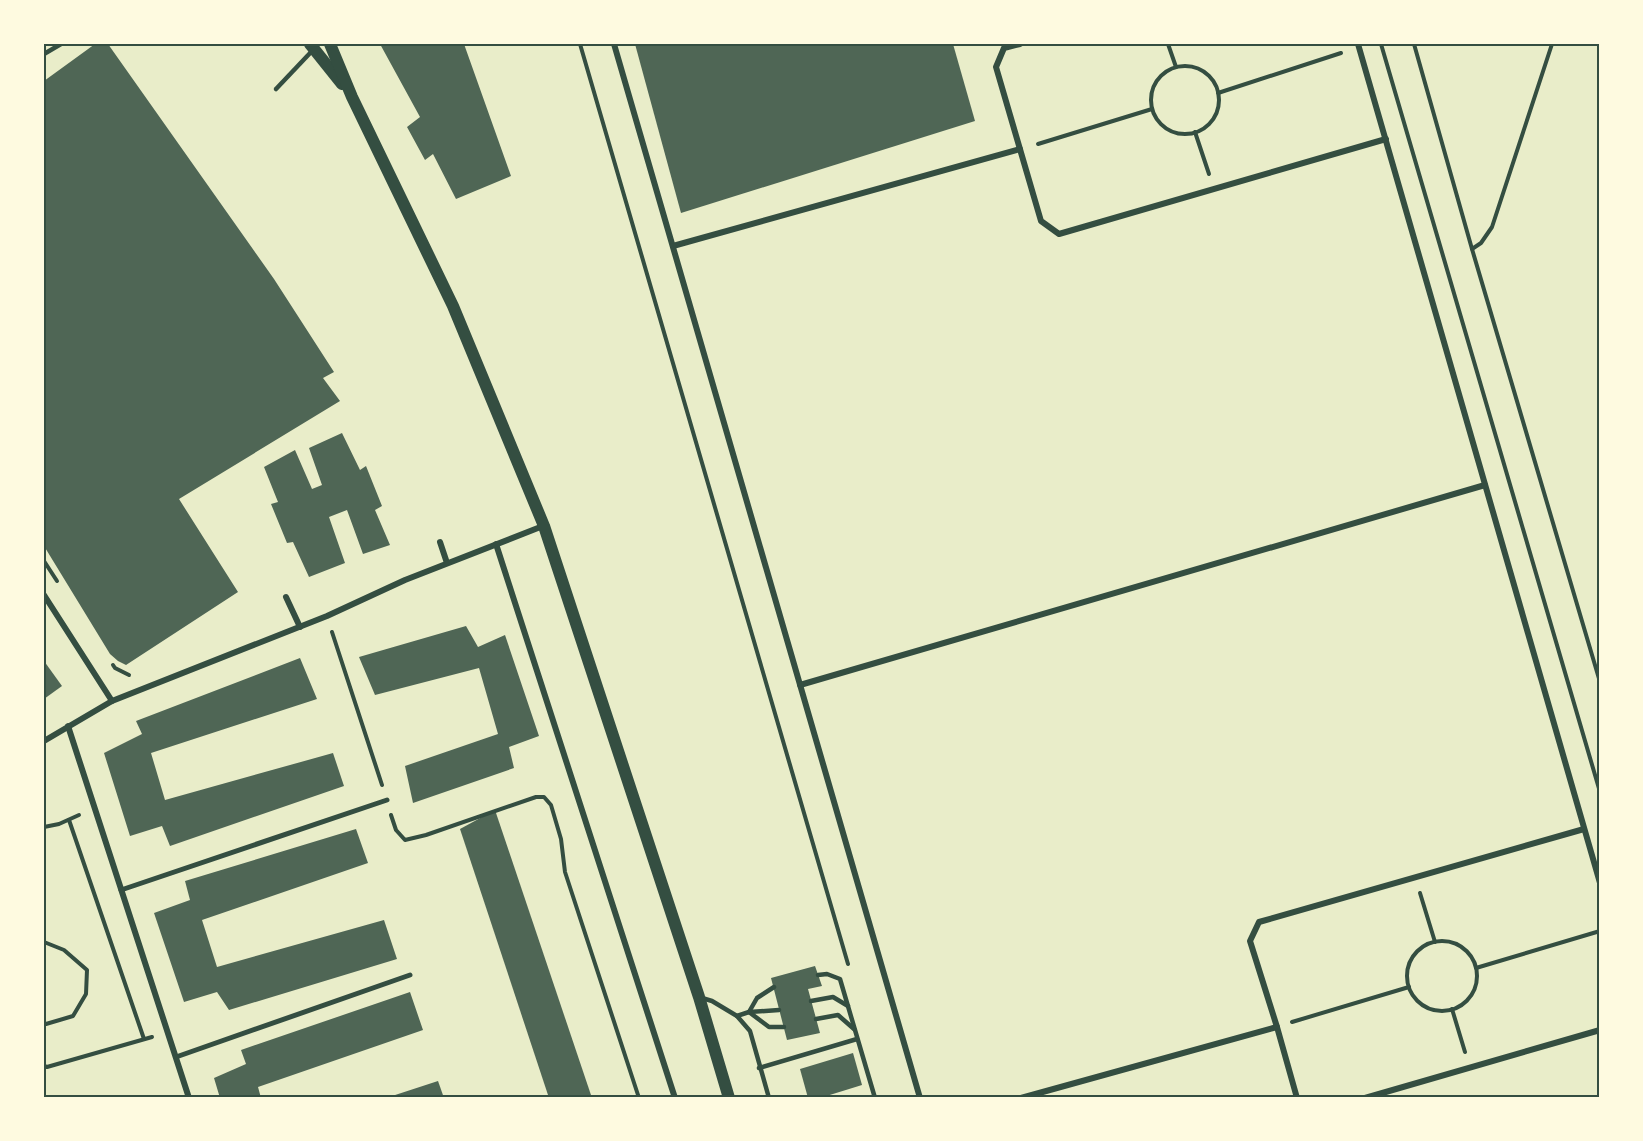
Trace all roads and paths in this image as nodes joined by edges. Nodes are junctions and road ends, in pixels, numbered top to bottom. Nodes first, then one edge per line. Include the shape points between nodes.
1 (61, 44) edge
2 (330, 44) edge
3 (580, 44) edge
4 (614, 44) edge
5 (1020, 44) edge
6 (1168, 44) edge
7 (1381, 44) edge
8 (1414, 44) edge
9 (1552, 44) edge
10 (1359, 45) edge
11 (312, 46) edge
12 (44, 54) edge
13 (1176, 68) junction
14 (276, 89) dead end
15 (1218, 93) junction
16 (352, 97) junction
17 (1152, 109) junction
18 (1195, 132) junction
19 (1386, 139) junction
20 (1020, 149) junction
21 (1214, 189) junction
22 (673, 246) junction
23 (1472, 249) junction
24 (1485, 485) junction
25 (544, 526) junction
26 (440, 542) dead end
27 (496, 544) junction
28 (44, 561) edge
29 (447, 564) junction
30 (63, 590) dead end
31 (44, 595) edge
32 (286, 597) dead end
33 (327, 616) junction
34 (300, 627) junction
35 (109, 659) dead end
36 (137, 673) dead end
37 (1599, 682) edge
38 (800, 685) junction
39 (112, 701) junction
40 (68, 726) junction
41 (44, 741) edge
42 (1599, 792) edge
43 (387, 800) junction
44 (94, 808) junction
45 (69, 820) junction
46 (44, 827) edge
47 (1584, 829) junction
48 (1415, 878) junction
49 (1599, 883) edge
50 (122, 890) junction
51 (1599, 931) edge
52 (44, 942) edge
53 (1435, 942) junction
54 (1476, 968) junction
55 (851, 972) dead end
56 (410, 975) dead end
57 (818, 975) dead end
58 (774, 987) dead end
59 (1409, 987) junction
60 (699, 997) junction
61 (811, 1001) dead end
62 (848, 1006) junction
63 (1452, 1009) junction
64 (779, 1010) dead end
65 (749, 1012) junction
66 (738, 1016) junction
67 (816, 1019) dead end
68 (44, 1023) edge
69 (784, 1027) dead end
70 (1277, 1027) junction
71 (854, 1029) junction
72 (1599, 1030) edge
73 (168, 1032) junction
74 (144, 1039) junction
75 (857, 1039) junction
76 (176, 1057) junction
77 (44, 1066) edge
78 (1469, 1067) junction
79 (759, 1068) junction
80 (189, 1098) edge
81 (639, 1098) edge
82 (675, 1098) edge
83 (729, 1098) edge
84 (769, 1098) edge
85 (875, 1098) edge
86 (920, 1098) edge
87 (1021, 1098) edge
88 (1297, 1098) edge
89 (1365, 1098) edge

1 - 12 lane
2 - 16 main road
3 - 55 path
4 - 22 street
5 - 20 street via 1004,48 996,67
6 - 13 path
7 - 42 path
8 - 23 path
9 - 23 path via 1492,227
10 - 15 path
10 - 19 street
11 - 14 lane
11 - 16 main road
13 - 15 path via 1203,71
13 - 17 path via 1161,75 1154,85
15 - 18 path via 1220,100 1212,122
16 - 25 main road via 453,306
17 - 18 path via 1162,126 1171,132
17 - 20 path
18 - 21 path
19 - 21 street
19 - 24 street
20 - 21 street via 1041,221 1059,234
20 - 22 street
22 - 38 street
23 - 37 path
24 - 38 street
24 - 47 street
25 - 27 street
25 - 60 main road
26 - 29 street
27 - 29 street
27 - 82 street
28 - 30 path
29 - 33 street
31 - 39 street
32 - 34 street
33 - 34 street
33 - 43 path
34 - 39 street
35 - 36 path via 115,668 130,675
38 - 86 street
39 - 40 street
40 - 41 street
40 - 44 street
43 - 50 street
43 - 81 path via 396,830 405,840 536,797 543,797 551,805 566,872
44 - 45 path
44 - 50 street
45 - 46 path
45 - 74 path
47 - 48 street
47 - 49 street
48 - 53 path
48 - 70 street via 1259,922 1250,941
50 - 73 street
51 - 54 path
52 - 68 path via 64,950 87,970 87,994 73,1016
53 - 54 path via 1457,945 1467,951
53 - 59 path via 1415,954 1409,964
54 - 63 path via 1473,993
56 - 76 street
57 - 62 lane via 840,979
58 - 65 lane via 757,998
59 - 63 path via 1422,1005 1444,1012
59 - 70 path
60 - 66 lane
60 - 83 main road
61 - 62 lane via 833,997
62 - 71 lane
63 - 78 path
64 - 65 lane
65 - 66 lane
65 - 69 lane via 769,1027
66 - 79 lane via 750,1031
67 - 71 lane via 838,1015
70 - 87 street
70 - 88 street
71 - 75 lane
72 - 78 street
73 - 74 path
73 - 76 street
74 - 77 path
75 - 79 lane
75 - 85 lane
76 - 80 street
78 - 89 street
79 - 84 lane

